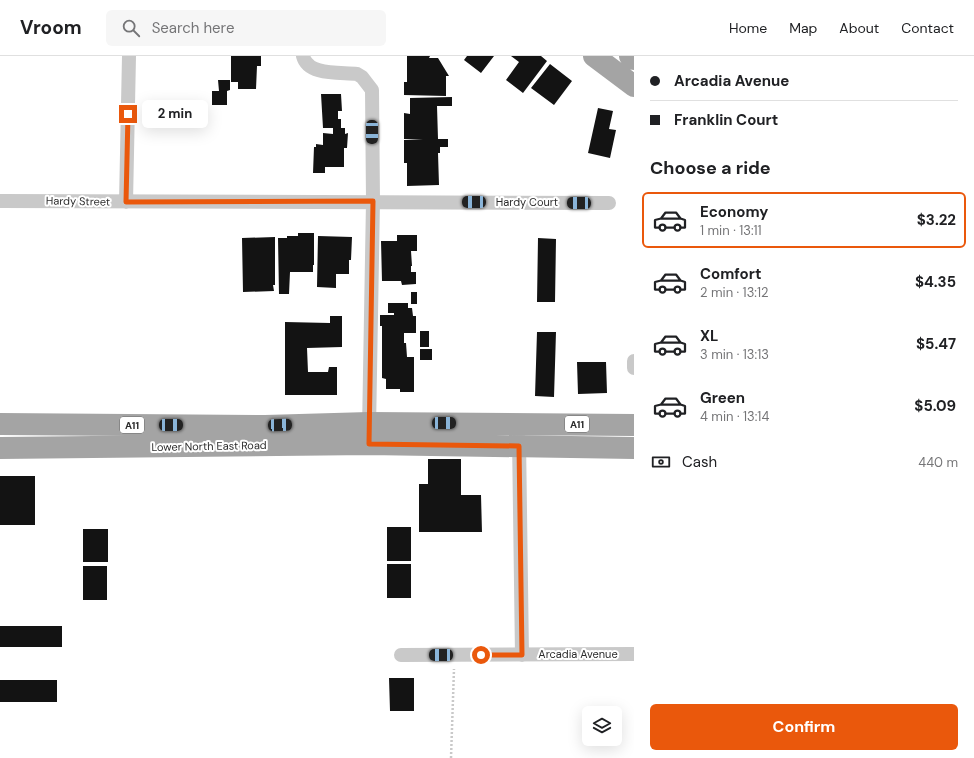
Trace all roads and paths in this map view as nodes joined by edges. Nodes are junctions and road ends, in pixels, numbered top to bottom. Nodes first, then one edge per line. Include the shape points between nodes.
1 (129, 56) edge
2 (303, 56) edge
3 (594, 56) edge
4 (630, 56) edge
5 (634, 59) edge
6 (634, 86) edge
7 (0, 201) edge
8 (373, 201) junction
9 (126, 202) junction
10 (609, 203) dead end
11 (634, 361) edge
12 (634, 368) edge
13 (369, 423) junction
14 (519, 423) junction
15 (0, 424) edge
16 (634, 425) edge
17 (369, 444) junction
18 (519, 446) junction
19 (0, 448) edge
20 (634, 448) edge
21 (401, 654) dead end
22 (634, 654) edge
23 (454, 655) junction
24 (522, 655) junction
25 (451, 758) edge

1 - 9 street
2 - 8 street via 304,61 316,70 357,74 372,90
3 - 6 main road
4 - 5 main road
7 - 9 street, Hardy Street
8 - 9 street, Hardy Street
8 - 10 street, Hardy Court
8 - 13 street
11 - 12 street
13 - 14 main road, Lower North East Road / A11
13 - 15 main road, Lower North East Road / A11 via 265,426
13 - 17 street
14 - 16 main road, Lower North East Road / A11
14 - 18 street
17 - 18 main road, Lower North East Road / A11
17 - 19 main road, Lower North East Road / A11
18 - 20 main road, Lower North East Road / A11
18 - 24 street
21 - 23 street, Arcadia Avenue
22 - 24 street, Arcadia Avenue
23 - 24 street, Arcadia Avenue
23 - 25 path

